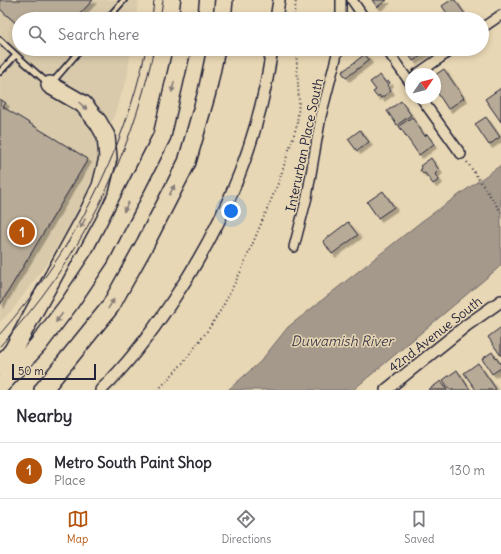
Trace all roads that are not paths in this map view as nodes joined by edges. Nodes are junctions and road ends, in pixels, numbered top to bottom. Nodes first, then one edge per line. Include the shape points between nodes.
1 (124, 0) edge
2 (190, 0) edge
3 (224, 0) edge
4 (279, 0) edge
5 (341, 0) edge
6 (352, 0) edge
7 (113, 12) edge
8 (189, 12) edge
9 (223, 12) edge
10 (277, 12) edge
11 (341, 12) edge
12 (360, 12) edge
13 (501, 15) edge
14 (489, 23) edge
15 (0, 40) edge
16 (12, 51) edge
17 (15, 56) edge
18 (17, 56) edge
19 (75, 56) edge
20 (180, 56) edge
21 (215, 56) edge
22 (271, 56) edge
23 (336, 56) edge
24 (391, 56) edge
25 (443, 56) edge
26 (426, 68) edge
27 (0, 72) edge
28 (405, 74) edge
29 (50, 85) junction
30 (425, 104) edge
31 (461, 154) road end
32 (294, 247) dead end
33 (501, 301) edge
34 (0, 366) edge
35 (0, 386) edge
36 (43, 390) edge
37 (101, 390) edge
38 (386, 390) edge

1 - 7 lane
2 - 8 highway
3 - 9 highway
4 - 10 street
5 - 11 street
6 - 12 street
13 - 14 street
15 - 16 lane
17 - 27 lane
18 - 29 lane
19 - 29 lane
20 -> 35 highway via 162,136 100,258 38,345
36 -> 21 highway via 110,307 146,244 187,162
22 - 37 street via 256,130 215,232 194,270 158,323 121,370
23 - 32 street, Interurban Place South via 321,116 307,197
24 - 28 street
25 - 26 street
29 -> 34 highway via 83,104 98,122 106,136 108,158 101,186 88,213 13,350
30 - 31 street
33 - 38 street, 42nd Avenue South

